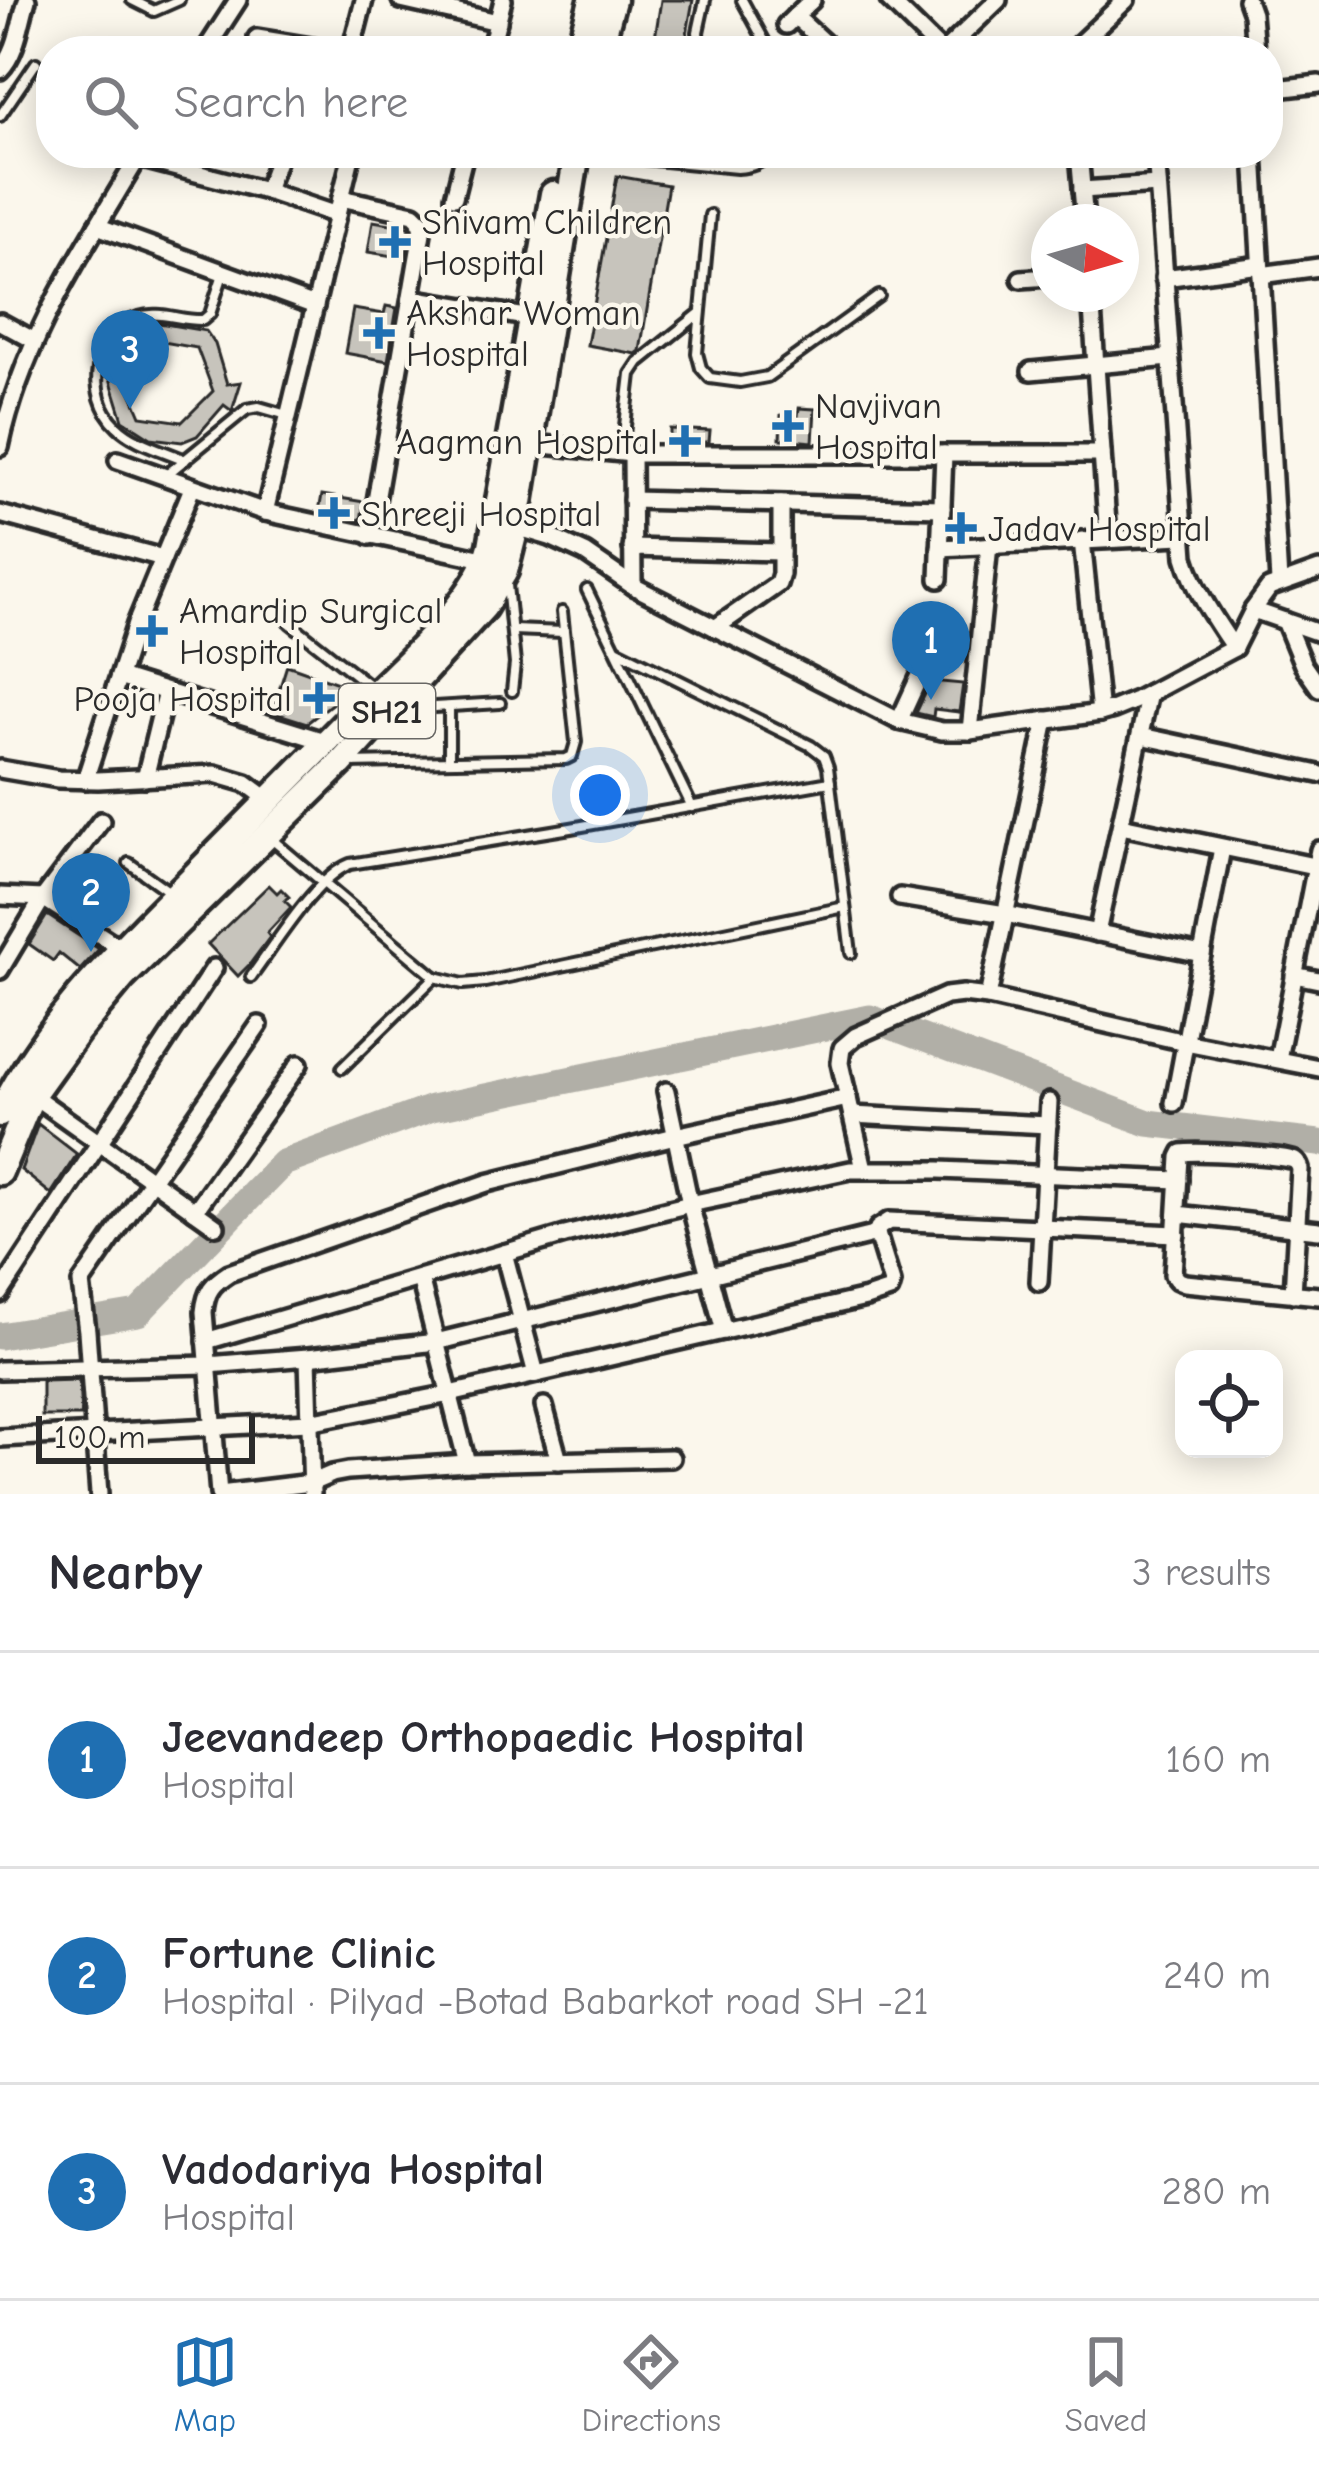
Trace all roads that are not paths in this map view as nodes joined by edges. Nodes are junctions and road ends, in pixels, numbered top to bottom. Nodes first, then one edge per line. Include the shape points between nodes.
1 (27, 0) edge
2 (132, 0) edge
3 (179, 0) edge
4 (238, 0) edge
5 (364, 0) edge
6 (401, 0) edge
7 (503, 0) edge
8 (592, 0) edge
9 (613, 0) edge
10 (705, 0) edge
11 (742, 0) edge
12 (812, 0) edge
13 (998, 0) edge
14 (1126, 0) edge
15 (1247, 0) edge
16 (893, 2) edge
17 (497, 22) junction
18 (215, 36) edge
19 (355, 36) edge
20 (494, 36) edge
21 (583, 36) edge
22 (603, 36) edge
23 (698, 36) edge
24 (762, 36) edge
25 (812, 36) edge
26 (928, 36) edge
27 (959, 36) edge
28 (1088, 36) edge
29 (1254, 36) edge
30 (6, 50) edge
31 (35, 63) dead end
32 (0, 70) edge
33 (1318, 78) edge
34 (1283, 86) edge
35 (0, 116) edge
36 (132, 168) edge
37 (186, 168) edge
38 (274, 168) edge
39 (348, 168) edge
40 (461, 168) edge
41 (557, 168) edge
42 (577, 168) edge
43 (1080, 168) edge
44 (1157, 168) edge
45 (1255, 168) edge
46 (1158, 185) junction
47 (1082, 190) junction
48 (266, 191) junction
49 (454, 197) dead end
50 (1083, 204) edge
51 (339, 206) junction
52 (710, 215) dead end
53 (97, 226) junction
54 (1319, 267) edge
55 (1260, 270) junction
56 (224, 272) junction
57 (1031, 278) edge
58 (1164, 278) junction
59 (1021, 279) dead end
60 (879, 296) dead end
61 (410, 298) junction
62 (315, 306) junction
63 (701, 312) junction
64 (1093, 312) edge
65 (532, 318) junction
66 (0, 322) edge
67 (35, 341) junction
68 (1170, 358) junction
69 (1097, 364) junction
70 (1031, 370) dead end
71 (288, 416) junction
72 (3, 419) edge
73 (520, 442) junction
74 (0, 447) edge
75 (627, 454) junction
76 (944, 454) junction
77 (1102, 454) junction
78 (118, 460) dead end
79 (184, 460) junction
80 (165, 476) junction
81 (192, 488) junction
82 (632, 500) junction
83 (781, 504) junction
84 (942, 508) junction
85 (265, 512) junction
86 (0, 514) edge
87 (516, 527) junction
88 (370, 536) junction
89 (1182, 536) junction
90 (1108, 538) junction
91 (1082, 540) junction
92 (989, 545) junction
93 (632, 548) junction
94 (940, 548) junction
95 (781, 552) junction
96 (163, 558) junction
97 (496, 566) junction
98 (1319, 570) edge
99 (939, 579) dead end
100 (1279, 583) junction
101 (633, 586) junction
102 (586, 590) dead end
103 (1253, 610) junction
104 (562, 612) dead end
105 (1285, 621) junction
106 (290, 623) dead end
107 (715, 628) junction
108 (514, 630) junction
109 (563, 632) junction
110 (1319, 633) edge
111 (1234, 648) junction
112 (616, 649) junction
113 (922, 671) dead end
114 (119, 677) junction
115 (1319, 688) edge
116 (512, 691) dead end
117 (166, 692) junction
118 (1149, 693) junction
119 (382, 700) junction
120 (500, 703) dead end
121 (449, 708) junction
122 (1100, 713) junction
123 (1046, 720) junction
124 (899, 721) junction
125 (970, 731) junction
126 (1141, 736) junction
127 (334, 752) junction
128 (449, 761) junction
129 (0, 769) edge
130 (1319, 774) edge
131 (146, 778) junction
132 (85, 780) junction
133 (830, 782) junction
134 (269, 800) junction
135 (692, 807) junction
136 (101, 820) dead end
137 (1121, 826) junction
138 (258, 828) junction
139 (1222, 848) junction
140 (1318, 861) edge
141 (128, 863) dead end
142 (322, 883) junction
143 (0, 896) edge
144 (174, 896) junction
145 (900, 897) dead end
146 (43, 898) junction
147 (845, 907) junction
148 (1005, 914) junction
149 (1097, 932) junction
150 (851, 953) dead end
151 (1202, 954) junction
152 (131, 955) junction
153 (214, 968) dead end
154 (0, 970) edge
155 (1294, 975) junction
156 (251, 977) dead end
157 (435, 977) junction
158 (1319, 980) edge
159 (988, 997) junction
160 (259, 1025) dead end
161 (1185, 1042) junction
162 (1278, 1059) junction
163 (299, 1064) dead end
164 (342, 1068) dead end
165 (1319, 1068) edge
166 (24, 1089) junction
167 (666, 1091) dead end
168 (848, 1098) junction
169 (1049, 1102) dead end
170 (1174, 1103) dead end
171 (0, 1114) edge
172 (852, 1115) junction
173 (1048, 1125) junction
174 (675, 1136) junction
175 (100, 1144) junction
176 (864, 1169) junction
177 (0, 1172) edge
178 (1045, 1175) junction
179 (152, 1180) junction
180 (1179, 1180) junction
181 (690, 1204) junction
182 (196, 1211) junction
183 (1177, 1214) junction
184 (216, 1226) dead end
185 (1042, 1228) junction
186 (1297, 1228) junction
187 (1319, 1230) edge
188 (877, 1234) junction
189 (1176, 1234) junction
190 (504, 1253) junction
191 (710, 1276) junction
192 (420, 1278) junction
193 (1039, 1282) dead end
194 (0, 1294) edge
195 (1293, 1294) junction
196 (1319, 1296) edge
197 (522, 1321) junction
198 (724, 1331) junction
199 (206, 1341) junction
200 (436, 1342) junction
201 (308, 1357) junction
202 (208, 1365) junction
203 (90, 1366) junction
204 (0, 1370) edge
205 (536, 1374) junction
206 (450, 1394) junction
207 (544, 1406) dead end
208 (309, 1422) junction
209 (214, 1426) junction
210 (94, 1433) junction
211 (0, 1438) edge
212 (671, 1458) dead end
213 (559, 1461) junction
214 (467, 1463) junction
215 (312, 1488) edge
216 (285, 1490) edge
217 (98, 1494) edge
218 (219, 1494) edge

1 - 30 street
2 - 3 lane via 154,10
4 - 18 street
5 - 19 street
6 - 17 street
7 - 17 street
8 - 21 main road
9 - 22 main road
10 - 23 lane
11 - 24 lane
12 - 25 street via 790,20
13 - 27 street
14 - 28 street
15 - 29 street
16 - 26 street
17 - 20 street
30 - 32 street
31 - 35 lane
33 - 34 street
36 - 53 street
37 - 48 street
38 - 48 street
39 - 51 street
40 - 49 street
41 - 65 main road, SH21
42 - 73 main road, SH21
43 - 47 street
44 - 46 street
45 - 55 street
46 - 47 street
46 - 58 street
47 - 50 street
48 - 51 street
51 - 61 street via 420,220
51 - 62 street
52 - 63 lane
53 - 56 street
53 - 67 street
54 - 55 street
55 - 58 street
55 - 100 street
56 - 62 street
56 - 79 lane via 203,320 141,316 116,331 99,359 98,392 108,416
57 - 59 street
58 - 68 street
60 - 63 lane via 778,371 740,382 710,378 701,368
61 - 65 street
61 - 88 street
62 - 71 street
63 - 75 lane via 632,374
64 - 69 street
65 - 73 main road, SH21
66 - 67 street
67 - 72 street
68 - 69 street
68 - 89 street
69 - 70 street
69 - 77 street
71 - 79 lane via 247,409
71 - 85 street
72 - 74 street
73 - 75 street
73 - 87 main road, SH21
73 - 97 main road, SH21
75 - 76 street
75 - 82 street
76 - 77 street
76 - 84 street
77 - 90 street
78 - 80 street
79 - 80 lane
80 - 81 street
81 - 85 street
81 - 96 street
82 - 83 street
82 - 93 street
83 - 84 street
83 - 95 street
84 - 94 street
85 - 88 street
86 - 96 street
87 - 97 main road, SH21
87 - 101 street via 584,553
88 - 97 street
89 - 90 street
89 - 111 street via 1192,581
90 - 91 street
91 - 92 street
91 - 122 street
92 - 94 street
92 - 125 street
93 - 95 street
93 - 101 street
94 - 99 street
95 - 107 street via 778,584
96 - 114 street
97 - 108 lane
97 - 119 main road, SH21 via 484,607
98 - 100 street
100 - 103 street
101 - 107 street
102 - 112 lane
103 - 105 street
103 - 111 street
104 - 109 lane
105 - 110 street
105 - 115 street
106 - 119 lane
107 - 124 street
108 - 109 lane
108 - 116 lane
109 - 128 lane via 572,756
111 - 118 street
112 - 133 lane via 811,746 824,756
112 - 135 lane
113 - 124 street
114 - 117 street
114 - 132 street
117 - 127 street
117 - 131 street
118 - 122 street
118 - 126 street
119 - 121 lane
119 - 127 main road, SH21
120 - 121 lane
121 - 128 lane
122 - 123 street
123 - 125 street
123 - 148 street
124 - 125 street
126 - 130 street
126 - 137 street
127 - 128 lane
127 - 134 main road, SH21 via 307,762
127 - 138 main road, SH21
129 - 132 street
131 - 132 street
131 - 134 street via 215,774
133 - 135 lane
133 - 147 lane
134 - 138 main road, SH21
135 - 142 lane via 350,864
136 - 146 street
137 - 139 street
137 - 149 street
138 - 142 lane
138 - 144 main road, SH21
138 - 152 main road, SH21
139 - 140 street
139 - 151 street
140 - 155 street
141 - 144 lane
142 - 156 lane
142 - 157 lane
143 - 146 street
144 - 152 main road, SH21
145 - 148 street
146 - 152 street
146 - 154 street
147 - 150 lane
147 - 157 lane via 485,982
148 - 149 street
148 - 159 street
149 - 151 street
151 - 161 street
152 - 166 main road, SH21 via 78,1031
153 - 175 street
155 - 158 street
155 - 162 street
157 - 164 lane
159 - 161 street
159 - 168 street via 946,996 856,1036 839,1063
160 - 179 street
161 - 162 street
161 - 170 street
162 - 165 street
163 - 182 street
166 - 171 main road, SH21
166 - 175 street
166 - 177 main road, SH21
167 - 174 street
168 - 172 street
168 - 174 street
169 - 173 street
172 - 173 street
172 - 176 street
173 - 178 street
174 - 181 street
174 - 199 street via 487,1184 229,1273 206,1294
175 - 179 street
175 - 194 street
176 - 178 street
176 - 181 street
178 - 180 street
178 - 185 street
179 - 182 street
179 - 203 street via 82,1280
180 - 183 street
180 - 186 street via 1188,1151 1293,1160 1300,1169
181 - 190 street
181 - 191 street
182 - 184 street
183 - 186 street
183 - 189 street
185 - 188 street via 890,1222
185 - 189 street
185 - 193 street
186 - 187 street
186 - 195 street
188 - 191 street
188 - 198 street via 890,1290
189 - 195 street via 1177,1280
190 - 192 street
190 - 197 street
191 - 197 street
191 - 198 street
192 - 199 street
192 - 200 street
195 - 196 street
197 - 200 street
197 - 205 street
198 - 205 street
199 - 202 street
200 - 201 street
200 - 206 street
201 - 202 street
201 - 208 street
202 - 203 street
202 - 209 street
203 - 204 street
203 - 210 street
205 - 206 street
206 - 208 street
206 - 214 street
207 - 213 street
208 - 209 street
208 - 215 street
209 - 210 street
209 - 218 street
210 - 211 street
210 - 217 street
212 - 213 street
213 - 214 street
214 - 215 street via 348,1471
215 - 216 street
216 - 218 street

